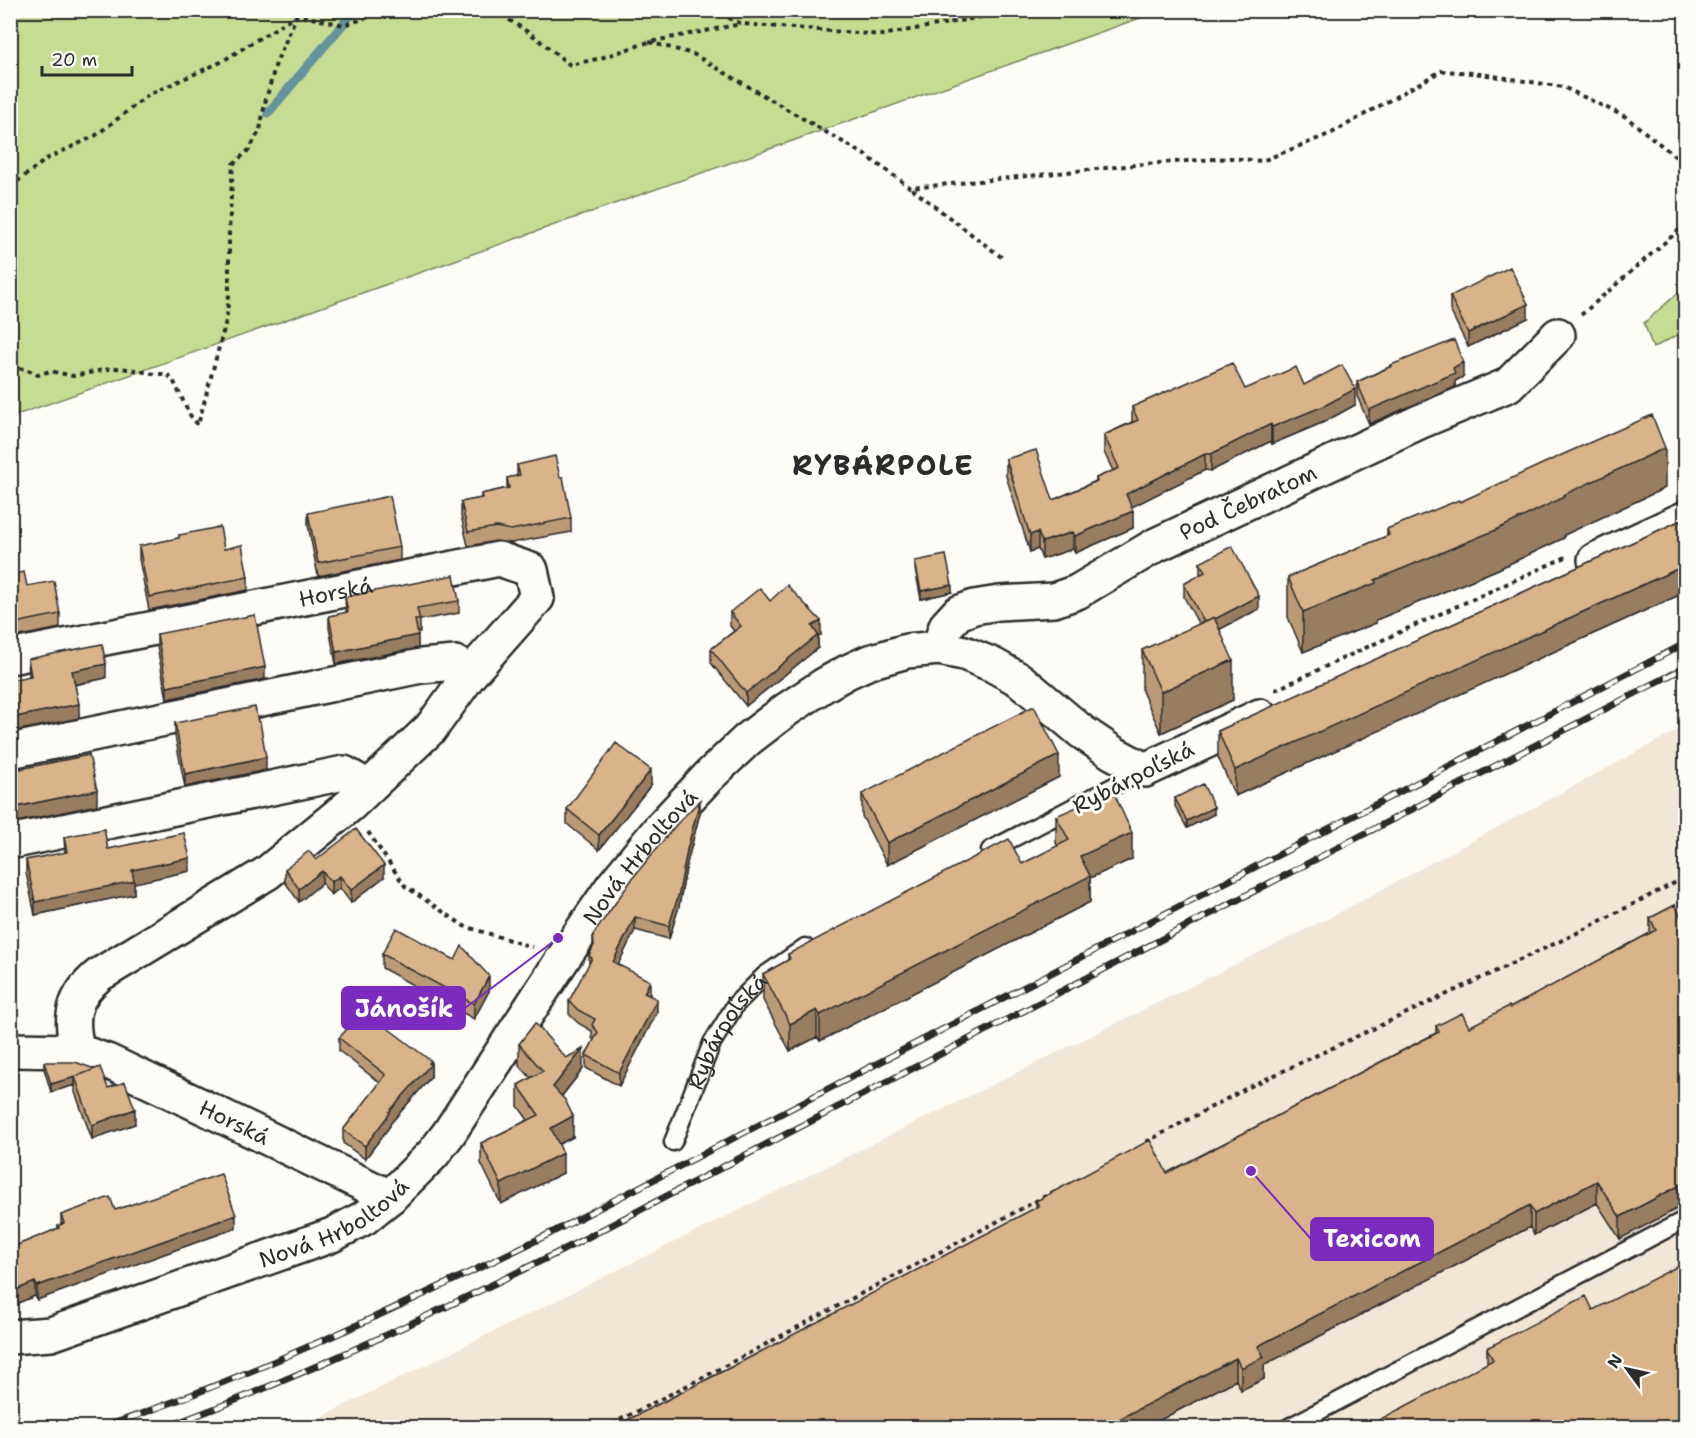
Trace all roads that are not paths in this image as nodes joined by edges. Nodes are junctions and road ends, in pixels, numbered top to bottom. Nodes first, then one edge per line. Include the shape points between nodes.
1 (1557, 335) road end
2 (1686, 518) edge
3 (1566, 565) road end
4 (939, 648) junction
5 (10, 657) edge
6 (470, 674) junction
7 (1275, 700) road end
8 (10, 751) edge
9 (1145, 770) junction
10 (359, 796) junction
11 (10, 842) edge
12 (979, 856) edge
13 (824, 937) edge
14 (10, 1050) edge
15 (78, 1051) junction
16 (673, 1142) dead end
17 (390, 1197) junction
18 (1686, 1219) edge
19 (10, 1337) edge
20 (1287, 1428) edge

1 - 4 street, Pod Čebratom via 1508,385 1419,422 1156,545 1077,592 1054,600 999,603 958,613 946,626
2 - 3 street
4 - 9 street, Nová Hrboltová via 993,664 1020,680 1082,732
4 - 17 street, Nová Hrboltová via 907,651 847,672 786,710 710,775 612,887 449,1133
5 - 6 street, Horská via 499,559 531,570 537,598
6 - 8 street via 455,663 421,666
6 - 10 street, Horská via 431,728
7 - 9 street, Rybárpoľská
9 - 12 lane, Rybárpoľská
10 - 11 street via 344,773
10 - 15 street, Horská via 267,873 88,984 73,1013
13 - 16 lane, Rybárpoľská via 765,975 736,1004 712,1042
14 - 15 street, Horská
15 - 17 street, Horská via 195,1102
17 - 19 street, Nová Hrboltová via 364,1218 332,1235 51,1334
18 - 20 lane

